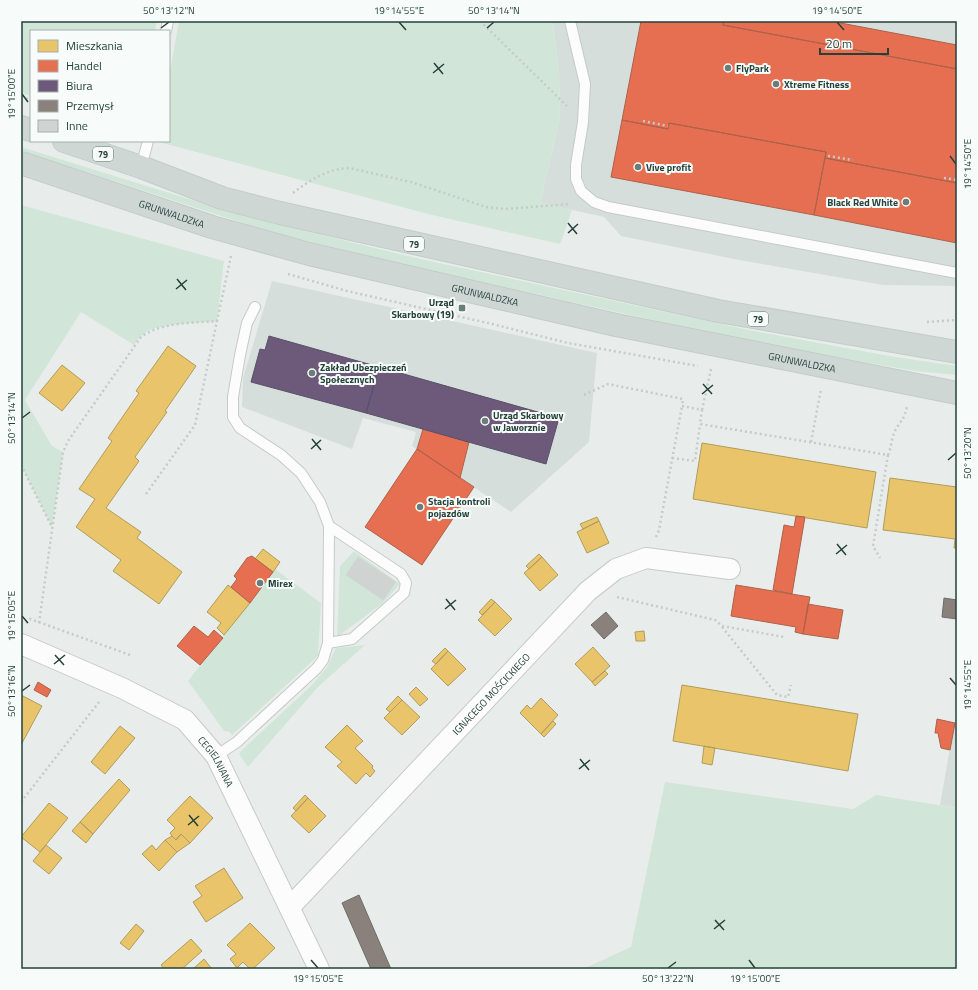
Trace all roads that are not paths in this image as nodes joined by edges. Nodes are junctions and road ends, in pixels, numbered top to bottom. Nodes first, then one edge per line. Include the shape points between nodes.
1 (570, 21) edge
2 (67, 142) edge
3 (148, 142) edge
4 (21, 163) edge
5 (141, 167) junction
6 (957, 273) edge
7 (255, 307) dead end
8 (957, 352) edge
9 (957, 394) edge
10 (329, 526) junction
11 (730, 569) dead end
12 (328, 643) junction
13 (21, 644) edge
14 (216, 756) junction
15 (290, 907) junction
16 (319, 969) edge

1 - 6 lane via 585,84 576,179 581,191 594,202 608,207
2 - 5 main road, 79
3 - 5 lane
4 - 9 main road, GRUNWALDZKA via 212,227 309,254 616,324
5 - 8 main road, 79 via 222,198 334,226 718,311
7 - 10 lane via 247,323 240,355 233,397 233,417 240,428 281,455 301,473 320,502
10 - 12 lane
10 - 12 lane via 400,574 406,583 404,593 352,639
11 - 15 street, IGNACEGO MOŚCICKIEGO via 646,558 616,569 588,591
12 - 14 lane via 323,660 313,673 237,742
13 - 14 street, CEGIELNIANA via 113,684 185,720
14 - 15 street, CEGIELNIANA
15 - 16 street, CEGIELNIANA

